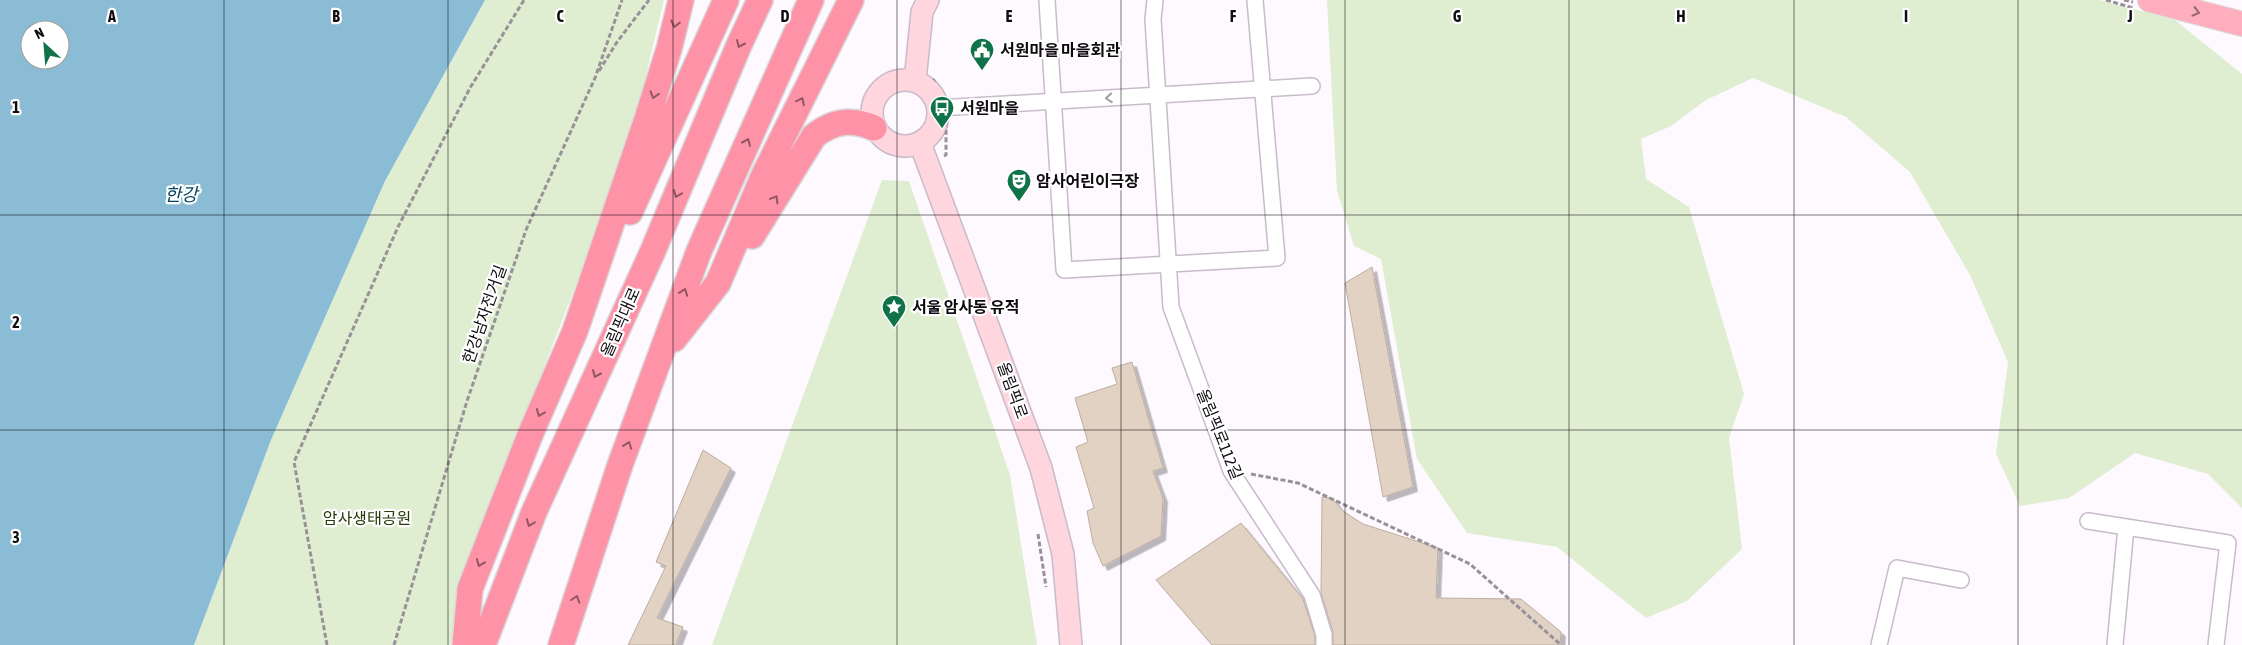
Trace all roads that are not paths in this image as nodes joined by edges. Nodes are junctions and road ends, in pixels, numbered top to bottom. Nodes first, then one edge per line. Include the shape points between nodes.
1 (681, 0) edge
2 (726, 0) edge
3 (760, 0) edge
4 (810, 0) edge
5 (851, 0) edge
6 (928, 0) edge
7 (1047, 0) edge
8 (1155, 0) edge
9 (1255, 0) edge
10 (2150, 0) edge
11 (2242, 24) edge
12 (915, 81) junction
13 (1312, 86) dead end
14 (1263, 89) junction
15 (1158, 95) junction
16 (1054, 102) junction
17 (938, 108) junction
18 (874, 128) junction
19 (920, 143) junction
20 (1168, 264) junction
21 (718, 282) junction
22 (575, 331) junction
23 (660, 357) junction
24 (2088, 521) dead end
25 (2126, 527) junction
26 (1961, 580) dead end
27 (465, 645) edge
28 (483, 645) edge
29 (561, 645) edge
30 (1070, 645) edge
31 (1324, 645) edge
32 (1879, 645) edge
33 (2115, 645) edge
34 (2216, 645) edge

1 -> 22 highway via 669,48
2 - 22 highway
3 -> 28 highway, 올림픽대로 via 652,253 534,512
23 -> 4 highway via 699,251
21 -> 5 highway via 764,176
6 - 12 main road via 922,12
7 - 16 street
8 - 15 street, 올림픽로112길 via 1153,19
9 - 14 street
10 -> 11 main road
12 - 17 main road via 930,91
12 - 18 main road via 891,82 882,88 872,107
13 - 14 street
14 - 15 street
14 - 20 street via 1277,258
15 -> 16 street
15 - 20 street, 올림픽로112길
16 - 17 street
16 - 20 street via 1064,270
17 - 19 main road via 935,128
18 - 19 main road via 889,143 900,146
21 -> 18 highway via 747,244 814,136 826,126 843,122 862,122
19 - 30 main road, 올림픽로 via 1041,468 1063,554
20 - 31 street, 올림픽로112길 via 1171,306 1231,471 1312,595
21 - 23 highway
22 -> 27 highway via 470,589
29 -> 23 highway via 620,465
24 - 25 street
25 - 33 street
25 - 34 street via 2228,543
26 - 32 street via 1897,568

